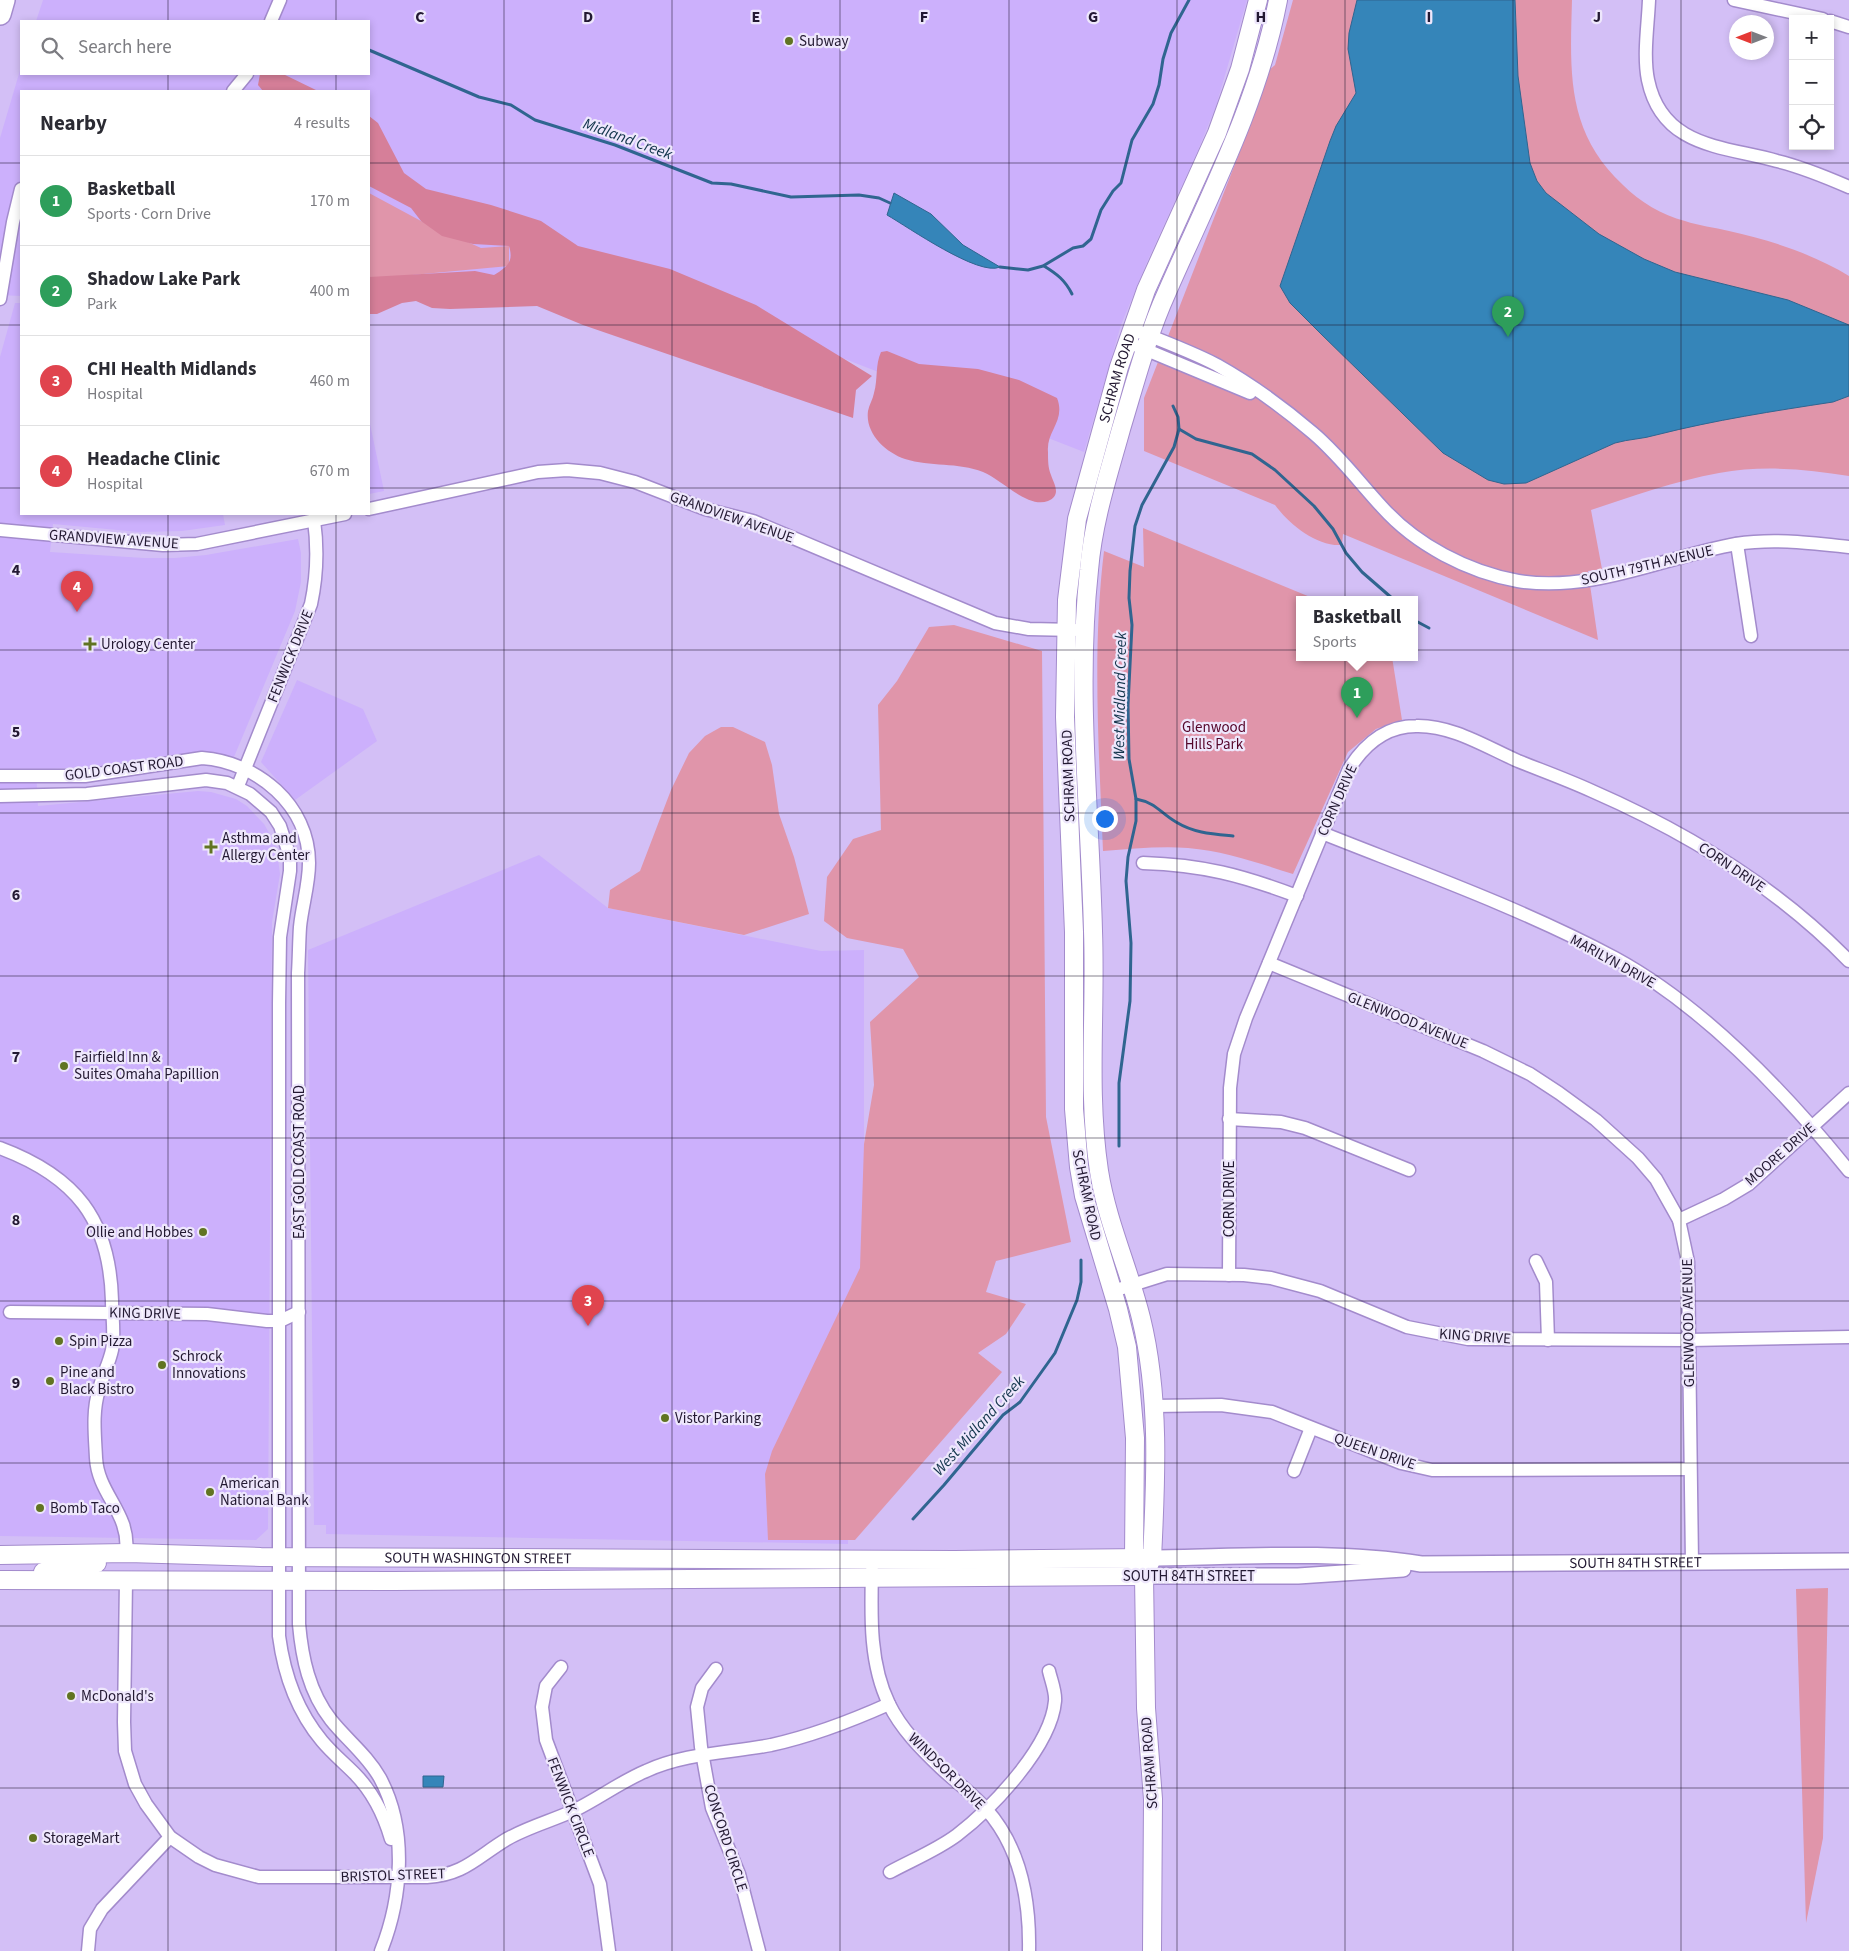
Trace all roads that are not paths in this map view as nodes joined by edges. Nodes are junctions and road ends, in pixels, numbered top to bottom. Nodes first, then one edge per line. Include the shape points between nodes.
1 (4, 0) edge
2 (280, 0) edge
3 (1258, 0) edge
4 (1278, 0) edge
5 (1649, 0) edge
6 (1734, 0) edge
7 (0, 14) edge
8 (1804, 15) edge
9 (271, 20) edge
10 (1834, 22) edge
11 (1849, 27) edge
12 (246, 75) edge
13 (234, 90) edge
14 (1849, 187) edge
15 (20, 193) edge
16 (0, 299) edge
17 (1129, 335) junction
18 (1147, 342) junction
19 (370, 509) edge
20 (340, 515) edge
21 (314, 520) junction
22 (0, 530) edge
23 (1737, 544) junction
24 (1849, 547) edge
25 (1066, 630) junction
26 (1085, 630) junction
27 (1751, 636) dead end
28 (246, 769) junction
29 (0, 776) edge
30 (238, 786) junction
31 (0, 796) edge
32 (1322, 833) junction
33 (1143, 863) dead end
34 (1297, 896) junction
35 (1849, 961) edge
36 (1268, 963) junction
37 (298, 1002) junction
38 (279, 1003) junction
39 (1849, 1093) edge
40 (1228, 1119) junction
41 (1811, 1127) junction
42 (0, 1148) edge
43 (1409, 1170) dead end
44 (1849, 1171) edge
45 (1678, 1220) junction
46 (1536, 1261) dead end
47 (1229, 1275) junction
48 (1131, 1284) junction
49 (1113, 1291) junction
50 (10, 1312) dead end
51 (299, 1312) junction
52 (112, 1313) junction
53 (280, 1321) junction
54 (299, 1327) junction
55 (1849, 1337) edge
56 (1548, 1340) junction
57 (1689, 1340) junction
58 (1154, 1406) junction
59 (1311, 1428) junction
60 (1690, 1469) junction
61 (1294, 1471) dead end
62 (126, 1553) junction
63 (0, 1555) edge
64 (226, 1556) junction
65 (280, 1557) junction
66 (300, 1557) junction
67 (1134, 1558) junction
68 (1152, 1558) junction
69 (1849, 1561) edge
70 (1692, 1563) junction
71 (1421, 1564) junction
72 (872, 1568) junction
73 (955, 1569) junction
74 (1144, 1576) junction
75 (4, 1580) edge
76 (126, 1580) junction
77 (280, 1580) junction
78 (299, 1581) junction
79 (561, 1667) dead end
80 (716, 1669) dead end
81 (1049, 1671) dead end
82 (889, 1704) junction
83 (702, 1755) junction
84 (985, 1808) junction
85 (572, 1812) junction
86 (170, 1837) junction
87 (890, 1872) dead end
88 (398, 1877) junction
89 (88, 1951) edge
90 (381, 1951) edge
91 (609, 1951) edge
92 (759, 1951) edge
93 (1029, 1951) edge
94 (1152, 1951) edge

1 - 7 highway
2 - 9 street
3 - 17 main road, SCHRAM ROAD via 1240,69 1217,133
4 - 18 main road, SCHRAM ROAD via 1268,43 1241,126
5 - 14 street via 1647,78 1659,108 1674,127 1700,143 1778,161
6 - 8 street
10 - 11 street
12 - 13 street
15 - 16 street
17 - 18 street, SOUTH 79TH AVENUE
17 - 25 main road, SCHRAM ROAD via 1077,519 1069,569
18 - 23 street, SOUTH 79TH AVENUE via 1269,401 1326,445 1383,509 1415,537 1450,558 1499,576 1535,583 1587,581
18 - 26 main road, SCHRAM ROAD via 1093,535
19 - 25 street, GRANDVIEW AVENUE via 538,472 600,473 635,482 705,509 753,521 994,623
20 - 21 street, GRANDVIEW AVENUE
21 - 22 street, GRANDVIEW AVENUE via 197,544 163,545
21 - 28 street, FENWICK DRIVE via 317,558 311,604
23 - 24 street, SOUTH 79TH AVENUE via 1788,541
23 - 27 street
25 - 26 street, GRANDVIEW AVENUE
25 - 49 main road, SCHRAM ROAD via 1065,717 1074,932 1074,1109 1084,1196
26 - 48 main road, SCHRAM ROAD via 1084,706 1094,933 1094,1125 1104,1197
28 - 29 street, GOLD COAST ROAD via 202,758 85,776
28 - 30 street, FENWICK DRIVE
28 - 37 street, EAST GOLD COAST ROAD via 268,782 281,796 294,812 304,833 309,862 300,927
30 - 31 street, GOLD COAST ROAD via 206,780 87,794
30 - 38 street, EAST GOLD COAST ROAD via 271,812 280,826 290,857 280,937
32 - 34 street, CORN DRIVE
32 - 35 street, CORN DRIVE via 1349,769 1366,746 1401,728 1428,726 1445,729 1592,791 1705,848 1797,914
32 - 41 street, MARILYN DRIVE via 1535,919 1616,959 1664,990 1726,1039
33 - 34 street via 1208,868 1242,876
34 - 36 street, CORN DRIVE
36 - 40 street, CORN DRIVE via 1234,1054
36 - 45 street, GLENWOOD AVENUE via 1483,1051 1538,1079 1596,1120 1638,1158 1664,1189
37 - 38 street
37 - 51 street, EAST GOLD COAST ROAD
38 - 53 street, EAST GOLD COAST ROAD
39 - 41 street, MOORE DRIVE
40 - 43 street via 1281,1122 1305,1128
40 - 47 street, CORN DRIVE
41 - 44 street, MARILYN DRIVE
41 - 45 street, MOORE DRIVE via 1749,1184
42 - 52 street via 31,1160 55,1176 88,1210 109,1259
45 - 57 street, GLENWOOD AVENUE via 1688,1262
46 - 56 street via 1546,1282
47 - 48 street, KING DRIVE via 1167,1274
47 - 56 street, KING DRIVE via 1271,1278 1307,1286 1394,1323 1436,1334 1468,1339
48 - 49 street, KING DRIVE
48 - 58 main road, SCHRAM ROAD via 1146,1344
49 - 67 main road, SCHRAM ROAD via 1127,1347 1134,1404
50 - 52 street, KING DRIVE
51 - 53 street, KING DRIVE
51 - 54 street, EAST GOLD COAST ROAD
52 - 53 street, KING DRIVE via 207,1314
52 - 62 street via 112,1351 96,1402 96,1461 104,1486 122,1518
53 - 54 street, KING DRIVE
53 - 65 street, EAST GOLD COAST ROAD
54 - 66 street, EAST GOLD COAST ROAD
55 - 57 street, KING DRIVE
56 - 57 street, KING DRIVE
57 - 60 street, GLENWOOD AVENUE
58 - 59 street, QUEEN DRIVE via 1253,1408
58 - 68 main road, SCHRAM ROAD
59 - 60 street, QUEEN DRIVE via 1401,1463 1432,1470
59 - 61 street
60 - 70 street, GLENWOOD AVENUE
62 - 63 main road, SOUTH WASHINGTON STREET
62 - 64 main road, SOUTH WASHINGTON STREET
62 - 75 main road via 116,1563 89,1564
64 - 65 main road, SOUTH WASHINGTON STREET
64 - 76 main road via 215,1563 141,1564 133,1568
65 - 66 main road, SOUTH WASHINGTON STREET
65 - 77 street, EAST GOLD COAST ROAD
66 - 72 main road, SOUTH WASHINGTON STREET
66 - 78 street, EAST GOLD COAST ROAD
67 - 68 main road, SOUTH 84TH STREET
67 - 73 main road, SOUTH 84TH STREET
67 - 74 main road, SCHRAM ROAD
68 - 71 street, SOUTH 84TH STREET via 1306,1556
68 - 74 main road, SCHRAM ROAD
69 - 70 street, SOUTH 84TH STREET
70 - 71 street, SOUTH 84TH STREET
71 - 74 street, SOUTH 84TH STREET via 1402,1569 1298,1576
72 - 73 main road, SOUTH WASHINGTON STREET
72 - 78 main road, SOUTH WASHINGTON STREET
72 - 82 street, WINDSOR DRIVE via 874,1658
73 - 74 main road, SOUTH 84TH STREET
74 - 94 main road, SCHRAM ROAD via 1146,1708 1153,1799
75 - 76 main road, SOUTH WASHINGTON STREET
76 - 77 main road, SOUTH WASHINGTON STREET
76 - 86 street, BRISTOL STREET via 126,1751 135,1784
77 - 78 main road, SOUTH WASHINGTON STREET
77 - 88 street, EAST GOLD COAST ROAD via 280,1636 289,1683 322,1741 355,1774 378,1807 387,1826
78 - 88 street, EAST GOLD COAST ROAD via 301,1643 308,1676 331,1720 370,1763 387,1794 400,1855
79 - 85 street, FENWICK CIRCLE via 546,1686 542,1707 546,1740
80 - 83 street, CONCORD CIRCLE via 702,1688 697,1707
81 - 84 street via 1056,1700 1040,1743 1027,1764
82 - 83 street, BRISTOL STREET via 806,1736
82 - 84 street, WINDSOR DRIVE via 906,1732 923,1751
83 - 85 street, BRISTOL STREET via 667,1762 645,1771
83 - 92 street, CONCORD CIRCLE via 712,1808 739,1874
84 - 87 street via 957,1834
84 - 93 street, WINDSOR DRIVE via 1014,1851 1022,1877
85 - 88 street, BRISTOL STREET via 507,1839 459,1872
85 - 91 street, FENWICK CIRCLE via 600,1884
86 - 88 street, BRISTOL STREET via 215,1865 259,1877
86 - 89 street via 102,1909 90,1930
88 - 90 street, EAST GOLD COAST ROAD via 395,1909

